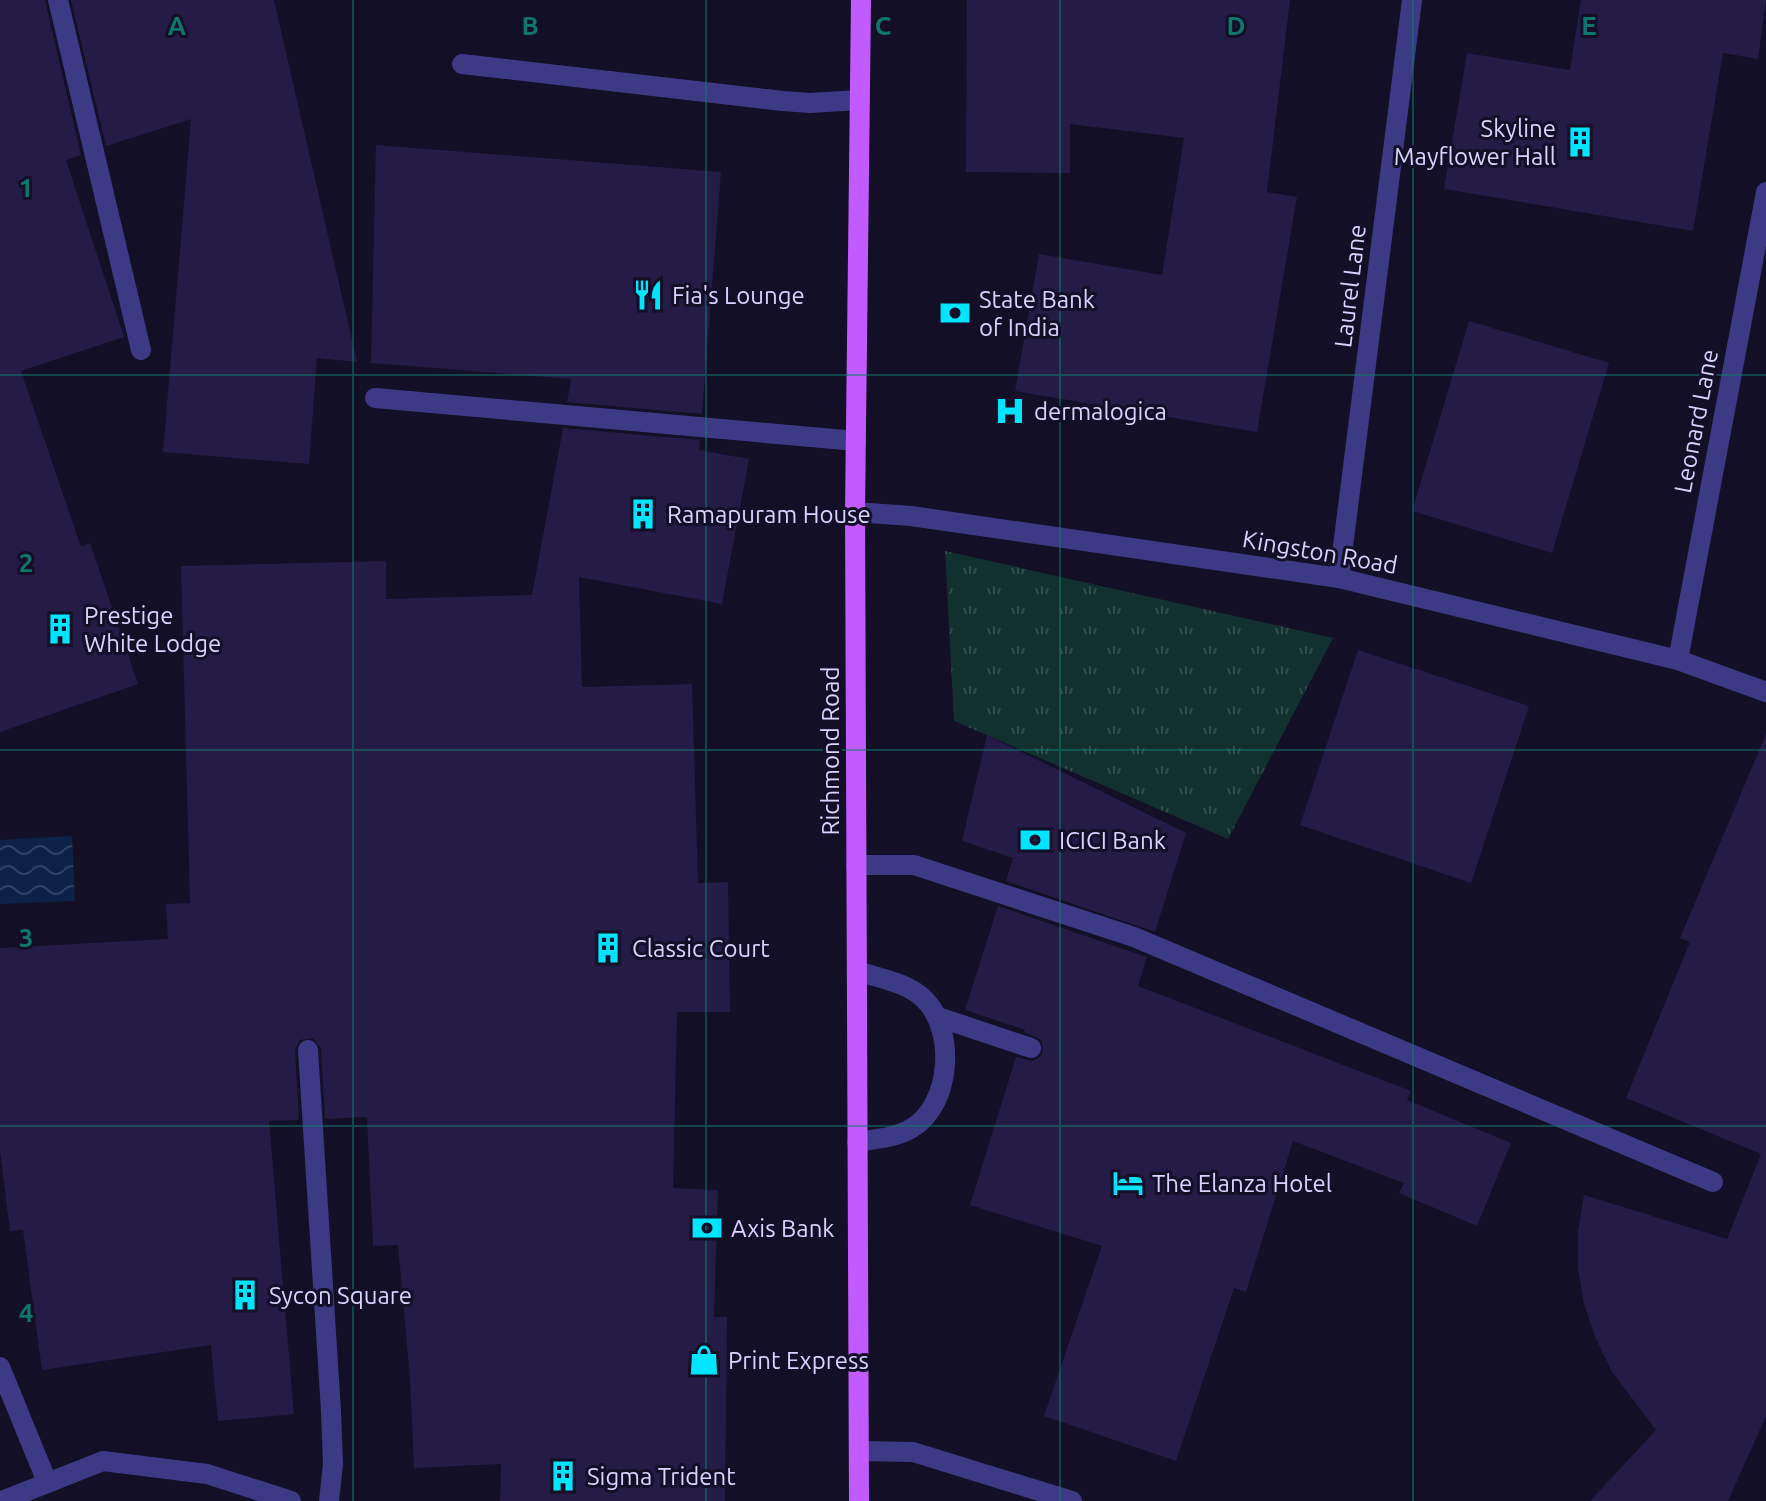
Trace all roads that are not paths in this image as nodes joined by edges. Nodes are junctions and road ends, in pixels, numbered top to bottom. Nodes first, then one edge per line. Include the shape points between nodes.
1 (58, 0) edge
2 (861, 0) edge
3 (1412, 0) edge
4 (462, 64) dead end
5 (859, 100) junction
6 (1766, 192) edge
7 (141, 350) dead end
8 (375, 398) dead end
9 (856, 441) junction
10 (855, 512) junction
11 (1339, 578) junction
12 (1678, 660) junction
13 (1766, 692) edge
14 (856, 865) junction
15 (857, 971) junction
16 (938, 1017) junction
17 (1031, 1048) dead end
18 (308, 1050) dead end
19 (857, 1142) junction
20 (1713, 1182) dead end
21 (0, 1367) edge
22 (859, 1451) junction
23 (47, 1482) junction
24 (2, 1501) edge
25 (291, 1501) edge
26 (329, 1501) edge
27 (859, 1501) edge
28 (1072, 1501) edge

1 - 7 street
2 - 5 main road, Richmond Road
3 - 11 street, Laurel Lane
4 - 5 street via 783,101
5 - 9 main road, Richmond Road
6 - 12 street, Leonard Lane
8 - 9 street
9 - 10 main road, Richmond Road
10 - 11 street, Kingston Road
10 - 14 main road, Richmond Road
11 - 12 street, Kingston Road
12 - 13 street, Kingston Road
14 - 15 main road, Richmond Road
14 - 20 street via 914,865 1134,937
15 - 16 street via 914,991
15 - 19 main road, Richmond Road
16 - 17 street
16 - 19 street via 943,1071 929,1113 902,1133
18 - 26 street via 331,1411
19 - 22 main road, Richmond Road
21 - 23 street
22 - 27 main road, Richmond Road
22 - 28 street via 913,1452
23 - 24 street
23 - 25 street via 103,1461 207,1474

